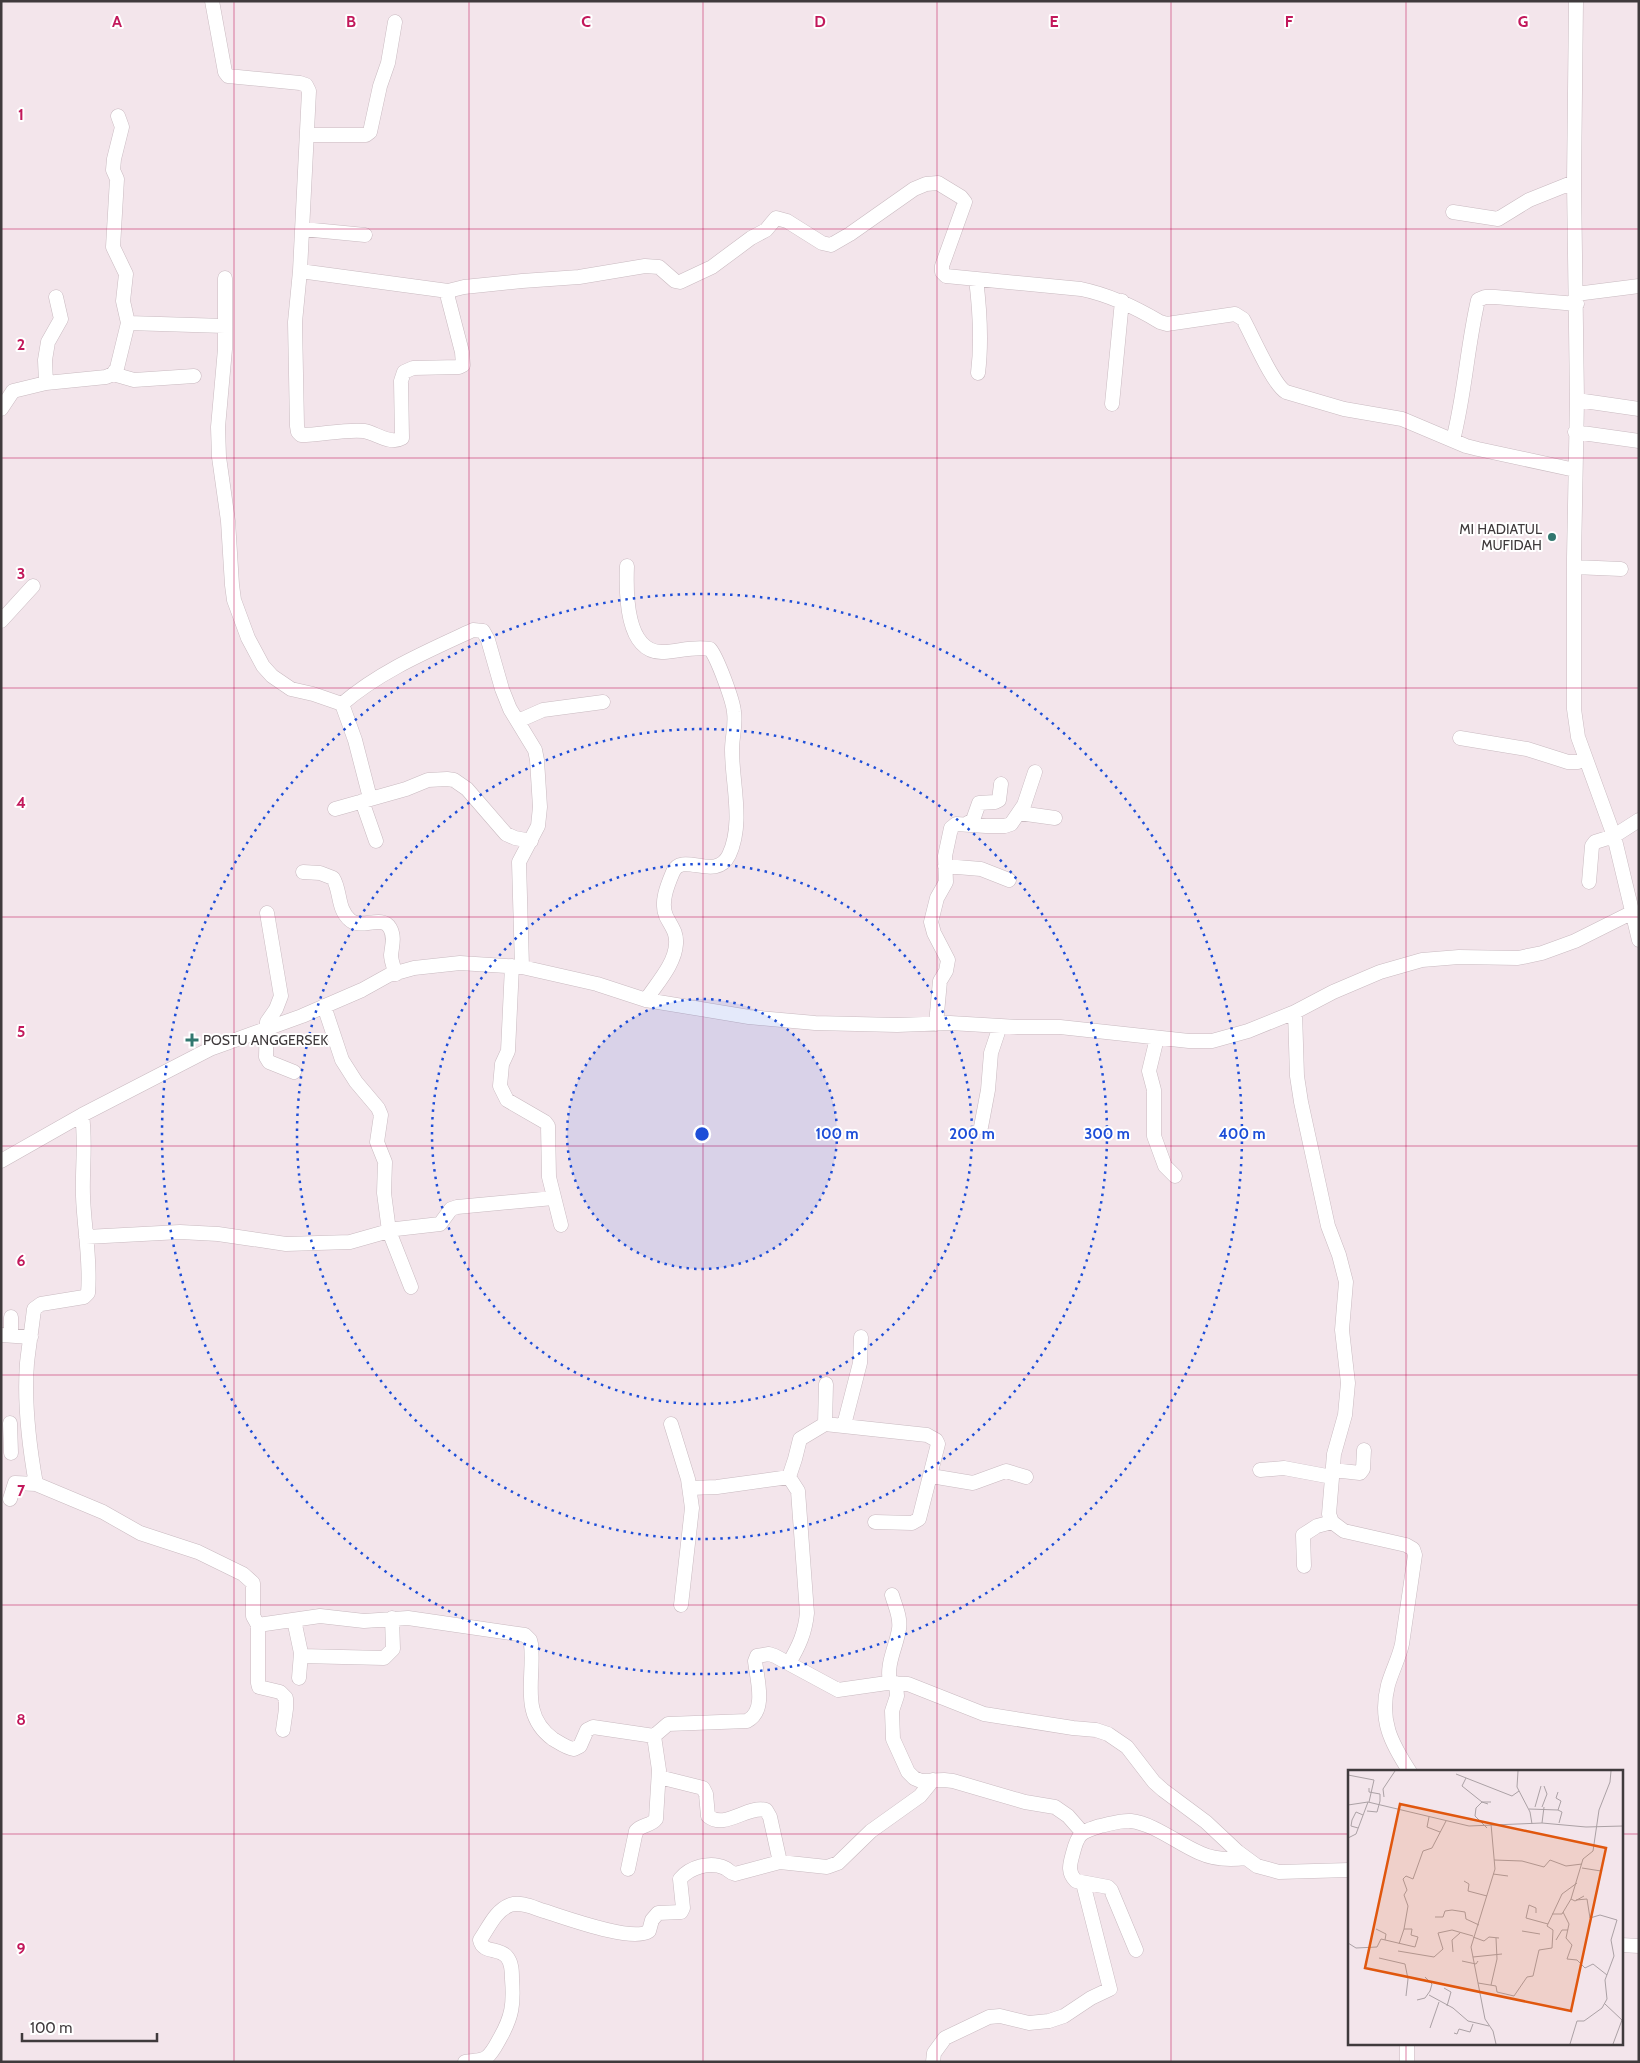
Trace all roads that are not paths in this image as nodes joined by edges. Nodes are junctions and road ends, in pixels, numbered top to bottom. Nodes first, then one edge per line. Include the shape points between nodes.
1 (212, 1) edge
2 (1576, 1) edge
3 (395, 22) dead end
4 (118, 116) dead end
5 (307, 135) junction
6 (1574, 182) junction
7 (1453, 212) dead end
8 (303, 228) junction
9 (365, 235) dead end
10 (300, 271) junction
11 (225, 278) dead end
12 (976, 279) junction
13 (1639, 286) edge
14 (448, 291) junction
15 (56, 297) dead end
16 (1576, 299) junction
17 (1122, 301) junction
18 (128, 322) junction
19 (226, 326) junction
20 (978, 373) dead end
21 (114, 374) junction
22 (194, 376) dead end
23 (46, 383) junction
24 (1577, 400) junction
25 (1112, 404) dead end
26 (1639, 408) edge
27 (1, 409) edge
28 (1576, 432) junction
29 (1452, 440) junction
30 (1639, 441) edge
31 (1575, 470) junction
32 (627, 566) dead end
33 (1574, 568) junction
34 (1621, 569) dead end
35 (33, 586) dead end
36 (4, 615) edge
37 (602, 702) dead end
38 (342, 704) junction
39 (518, 721) junction
40 (1460, 738) dead end
41 (1585, 758) junction
42 (1035, 772) dead end
43 (1002, 784) dead end
44 (366, 799) junction
45 (335, 810) dead end
46 (1019, 813) junction
47 (1055, 818) dead end
48 (1639, 820) edge
49 (966, 824) junction
50 (1614, 836) junction
51 (531, 840) junction
52 (376, 842) dead end
53 (945, 866) junction
54 (303, 872) dead end
55 (1009, 880) dead end
56 (1589, 882) dead end
57 (1633, 912) junction
58 (267, 913) dead end
59 (1639, 940) edge
60 (517, 966) junction
61 (396, 974) junction
62 (646, 1000) junction
63 (324, 1006) junction
64 (1295, 1012) junction
65 (936, 1024) junction
66 (1000, 1026) junction
67 (267, 1029) junction
68 (1157, 1038) junction
69 (294, 1072) dead end
70 (82, 1115) junction
71 (981, 1127) dead end
72 (1, 1161) edge
73 (1176, 1176) dead end
74 (553, 1198) junction
75 (561, 1224) dead end
76 (390, 1231) junction
77 (86, 1238) junction
78 (410, 1287) dead end
79 (11, 1317) dead end
80 (6, 1335) edge
81 (31, 1337) junction
82 (861, 1337) dead end
83 (826, 1384) dead end
84 (6, 1422) edge
85 (29, 1423) junction
86 (671, 1424) dead end
87 (825, 1424) junction
88 (844, 1425) junction
89 (1364, 1450) dead end
90 (11, 1453) dead end
91 (1260, 1470) dead end
92 (1332, 1473) junction
93 (931, 1476) junction
94 (788, 1477) junction
95 (1026, 1477) dead end
96 (36, 1484) junction
97 (690, 1488) junction
98 (10, 1500) dead end
99 (875, 1522) dead end
100 (1332, 1522) junction
101 (1304, 1566) dead end
102 (892, 1595) dead end
103 (681, 1604) dead end
104 (392, 1618) junction
105 (294, 1620) junction
106 (258, 1625) junction
107 (301, 1656) junction
108 (789, 1663) junction
109 (299, 1678) dead end
110 (893, 1683) junction
111 (283, 1730) dead end
112 (654, 1736) junction
113 (1409, 1770) edge
114 (659, 1777) junction
115 (933, 1780) junction
116 (1082, 1832) junction
117 (1246, 1858) junction
118 (780, 1862) junction
119 (628, 1869) dead end
120 (1348, 1870) edge
121 (1083, 1883) junction
122 (1622, 1945) edge
123 (1639, 1946) edge
124 (1136, 1950) dead end
125 (1407, 2046) edge
126 (465, 2062) edge
127 (933, 2062) edge
128 (1407, 2062) edge

1 - 5 street via 225,72 228,76 306,85 309,91
2 - 6 street
3 - 5 street via 370,132 366,135
4 - 18 street via 122,127 114,164 117,179 113,247 126,274 123,307
5 - 8 street
6 - 7 street via 1529,200 1498,219
6 - 16 street
8 - 9 street
8 - 10 street
10 - 14 street
10 - 14 street via 295,322 297,426 301,435 364,431 390,440 402,438 401,381 404,372 413,368 463,365
11 - 19 street
12 - 14 street via 946,276 942,272 965,202 934,183 914,189 830,245 776,218 766,230 712,267 680,282 659,267 645,266 579,277 522,280
12 - 17 street via 1081,288
12 - 20 street via 981,347
13 - 16 street
15 - 23 street via 61,319 48,342
16 - 24 street
16 - 29 street via 1495,297 1478,300
17 - 25 street
17 - 29 street via 1167,324 1226,314 1238,315 1282,390 1344,410 1402,419
18 - 19 street
18 - 21 street via 124,347
19 - 38 street via 218,427 234,600 248,638 272,676 291,690
21 - 22 street via 134,380
21 - 23 street
23 - 27 street via 13,391
24 - 26 street
24 - 28 street
28 - 30 street
28 - 31 street
29 - 31 street via 1493,453
31 - 33 street
32 - 62 street via 626,590 632,629 654,651 710,649 729,693 735,727 732,749 734,839 728,857 716,867 685,863 674,870 664,906 675,931 675,951
33 - 34 street
33 - 41 street via 1574,709
35 - 36 street
37 - 39 street via 542,710
38 - 39 street via 380,676 459,636 478,630 488,640 502,689
38 - 44 street via 355,740
39 - 51 street via 535,750 537,760 540,807 538,826
40 - 41 street via 1527,749 1568,762
41 - 50 street
42 - 46 street
43 - 49 street via 999,800 979,803 973,820
44 - 45 street
44 - 51 street via 437,778 454,780 470,793 506,834
44 - 52 street
46 - 47 street
46 - 49 street via 1011,824 1005,826
48 - 50 street
49 - 53 street via 956,824 951,828
50 - 56 street via 1598,840 1592,846
50 - 57 street
51 - 60 street via 519,862
53 - 55 street via 981,869
53 - 65 street via 946,882 936,898 931,922 948,960 940,981
54 - 61 street via 333,878 342,910 352,922 376,922 391,929 391,955
57 - 59 street
57 - 64 street via 1575,942 1542,953 1518,958 1422,960 1380,972
58 - 67 street via 281,996 267,1022
60 - 61 street via 460,963 414,968
60 - 62 street via 597,984
60 - 74 street via 508,1051 502,1064 500,1086 507,1100 548,1126 549,1177
61 - 63 street
62 - 65 street via 693,1009 816,1023
63 - 67 street
63 - 76 street via 342,1060 381,1115 377,1142 385,1162 384,1193
64 - 68 street via 1212,1041
64 - 92 street via 1301,1102 1328,1226 1346,1282 1342,1330 1348,1383 1345,1415
65 - 66 street
66 - 68 street via 1060,1027
66 - 71 street via 991,1053
67 - 69 street via 267,1060
67 - 70 street via 210,1049
68 - 73 street via 1149,1071 1154,1090 1154,1136 1165,1166
70 - 72 street
70 - 77 street
74 - 75 street
74 - 76 street via 452,1208 440,1224
76 - 77 street via 350,1242 286,1244 180,1232
76 - 78 street
77 - 81 street via 86,1296 37,1306
79 - 80 street
80 - 81 street
81 - 85 street via 27,1364
82 - 88 street via 860,1363
83 - 87 street
84 - 85 street
84 - 90 street
85 - 96 street
86 - 97 street
87 - 88 street
87 - 94 street via 800,1439
88 - 93 street via 933,1437 938,1444
89 - 92 street via 1360,1473
91 - 92 street via 1284,1468
92 - 100 street via 1329,1514
93 - 95 street via 973,1483 1006,1471
93 - 99 street via 920,1519 912,1523
94 - 97 street
94 - 108 street via 798,1491 807,1613 800,1646
96 - 98 street via 15,1483
96 - 106 street via 102,1512 140,1533 198,1552 243,1574 253,1582 253,1616
97 - 103 street via 692,1508
100 - 101 street via 1303,1535
100 - 113 street via 1344,1531 1413,1548 1415,1555 1402,1644 1388,1685 1385,1709 1389,1735
102 - 110 street via 899,1627 888,1674
104 - 105 street via 364,1621 320,1616
104 - 107 street via 393,1649 384,1658
104 - 112 street via 528,1637 533,1715 540,1727 571,1749 579,1748 587,1730 593,1727
105 - 106 street
105 - 107 street
106 - 111 street via 258,1683 259,1687 280,1692 286,1698
107 - 109 street
108 - 110 street via 838,1690
108 - 112 street via 769,1654 755,1658 759,1702 756,1715 747,1721 668,1724
110 - 115 street via 897,1696 892,1711 895,1746 914,1778
110 - 117 street via 908,1684 984,1714 1108,1734 1127,1747 1154,1782
112 - 114 street
114 - 118 street via 703,1788 711,1818 722,1820 753,1810 767,1811
114 - 119 street via 656,1819 636,1831
115 - 116 street via 966,1784 1017,1800 1055,1807
115 - 118 street via 920,1796 871,1831 838,1863 827,1867
116 - 117 street via 1130,1821 1201,1854 1228,1860
116 - 121 street via 1069,1868 1073,1878
117 - 120 street via 1257,1866 1279,1872
118 - 126 street via 735,1874 726,1868 713,1866 692,1869 680,1879 681,1912 658,1913 644,1934 602,1929 519,1904 510,1905 500,1912 480,1940 484,1948 507,1956 510,1963 514,1999 511,2019 492,2052 479,2060
121 - 124 street via 1111,1890
121 - 127 street via 1110,1989 1049,2021 1029,2023 1000,2016 989,2017 945,2038 934,2053
122 - 123 street
125 - 128 street

